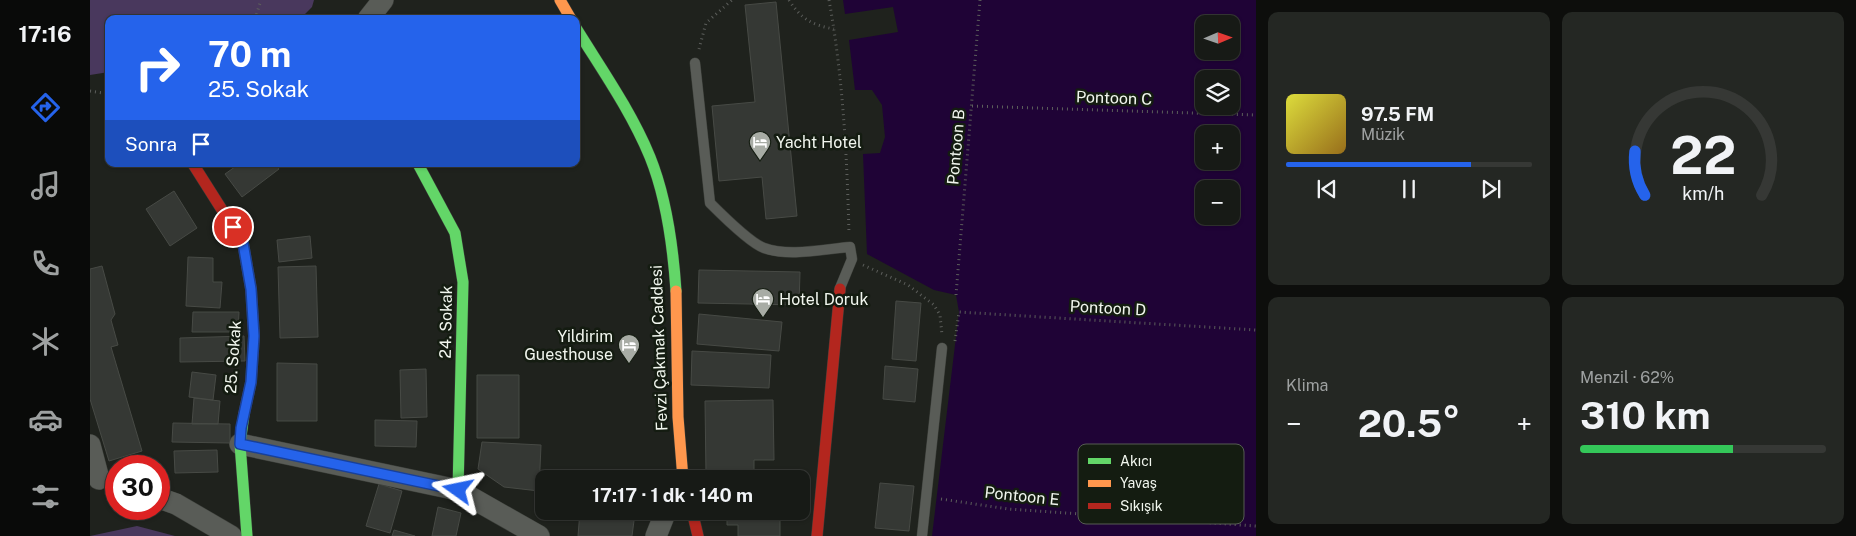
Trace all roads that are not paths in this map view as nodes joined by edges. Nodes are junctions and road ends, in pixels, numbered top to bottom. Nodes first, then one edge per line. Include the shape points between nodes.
1 (383, 0) edge
2 (560, 0) edge
3 (371, 15) edge
4 (569, 15) edge
5 (580, 35) edge
6 (695, 62) road end
7 (195, 167) edge
8 (420, 167) edge
9 (840, 289) joint
10 (942, 348) road end
11 (240, 444) junction
12 (90, 445) edge
13 (681, 470) edge
14 (102, 479) edge
15 (458, 490) junction
16 (170, 502) edge
17 (662, 520) edge
18 (694, 520) edge
19 (231, 536) edge
20 (247, 536) edge
21 (539, 536) edge
22 (656, 536) edge
23 (698, 536) edge
24 (817, 536) edge
25 (922, 536) edge

1 - 3 street
2 - 4 street
5 - 13 street, Fevzi Çakmak Caddesi via 628,115 657,177 672,256
6 - 9 lane via 710,203 762,248 783,252 850,247 852,259
7 - 11 street, 25. Sokak via 243,243 251,289 254,336 251,382
8 - 15 street, 24. Sokak via 455,233 464,282
9 - 24 street
10 - 25 lane
11 - 15 street
11 - 20 street, 25. Sokak
12 - 14 street
15 - 21 street
16 - 19 street
17 - 22 street
18 - 23 street

